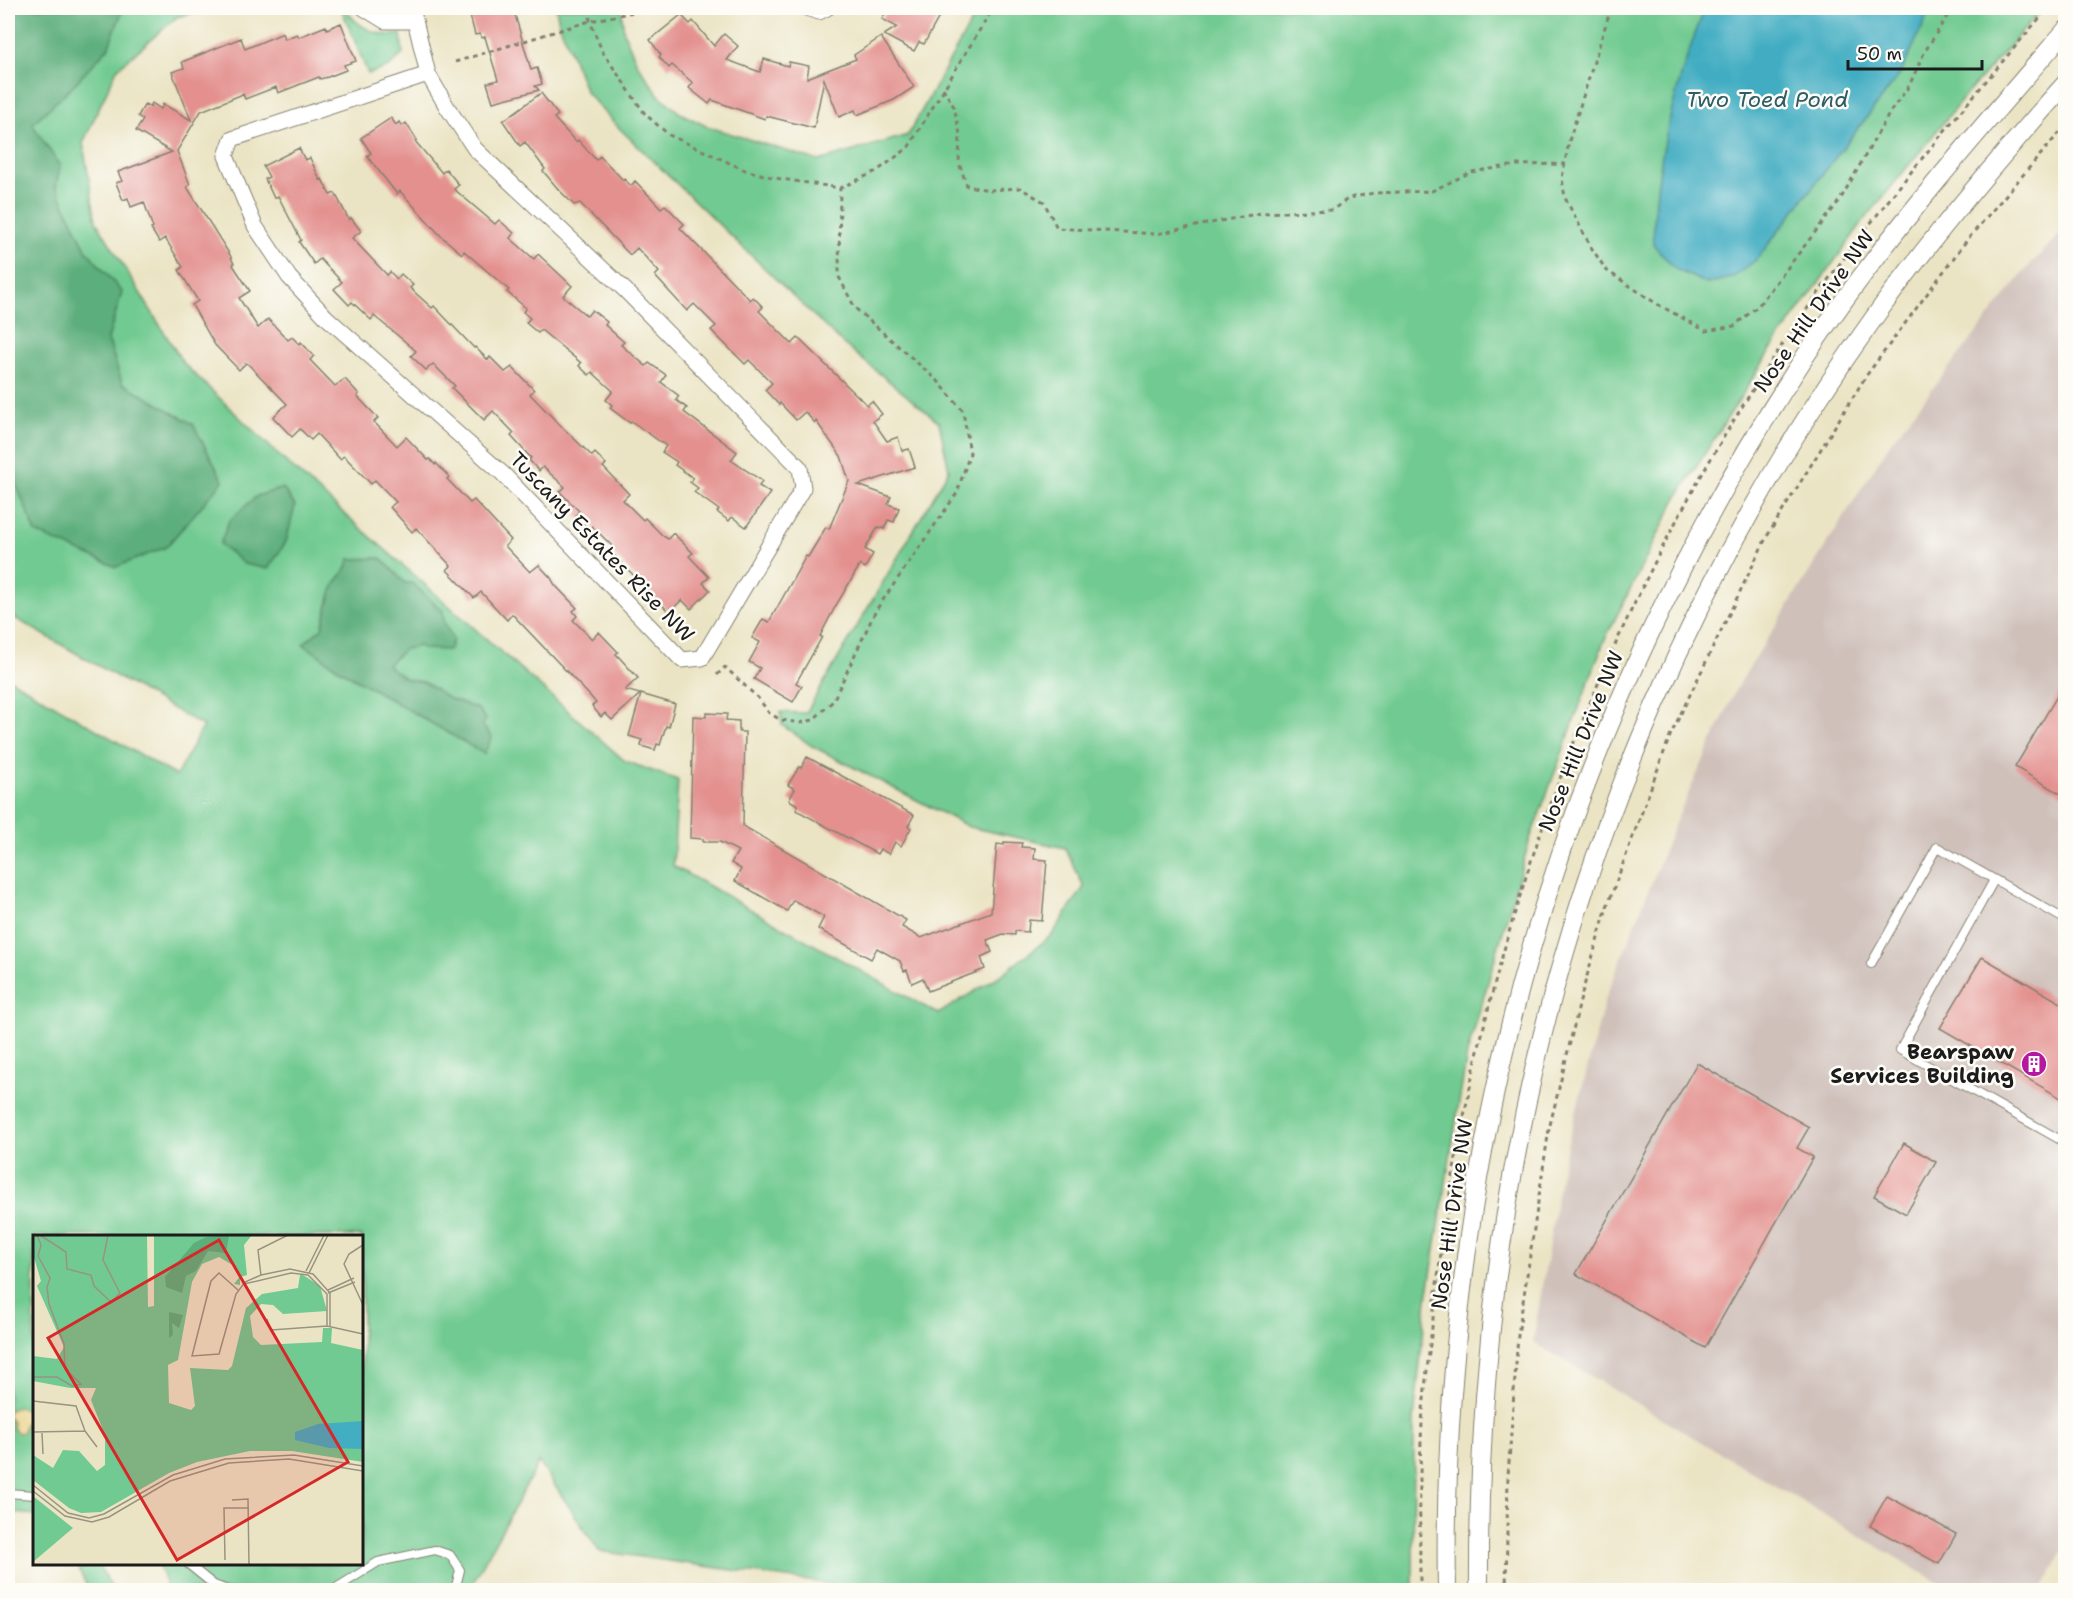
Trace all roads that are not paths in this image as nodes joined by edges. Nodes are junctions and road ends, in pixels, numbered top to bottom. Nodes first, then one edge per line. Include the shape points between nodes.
1 (364, 8) edge
2 (806, 8) edge
3 (827, 8) edge
4 (414, 14) edge
5 (2066, 30) edge
6 (428, 74) junction
7 (2066, 83) edge
8 (1995, 880) junction
9 (2066, 920) edge
10 (1871, 964) dead end
11 (2066, 1143) edge
12 (8, 1493) edge
13 (33, 1495) edge
14 (190, 1565) edge
15 (227, 1590) edge
16 (333, 1590) edge
17 (455, 1590) edge
18 (1447, 1590) edge
19 (1479, 1590) edge

1 - 4 street, Tuscany Estates Rise NW via 385,21
2 - 3 street via 819,12
4 - 6 street, Tuscany Estates Rise NW
5 - 18 street, Nose Hill Drive NW via 1940,176 1809,352 1712,512 1629,679 1596,758 1532,940 1492,1099 1475,1191 1463,1275 1449,1436
6 - 6 street, Tuscany Estates Rise NW via 475,149 625,290 800,468 802,488 702,658 682,660 503,474 326,317 289,277 255,226 226,156 232,139
7 - 19 street via 1931,242 1818,400 1714,581 1637,747 1572,932 1520,1134 1491,1325
8 - 9 lane
8 - 10 lane via 1937,847
8 - 11 lane via 1900,1050
12 - 13 lane
14 - 15 lane
16 - 17 lane via 378,1562 435,1550 450,1555 460,1570

